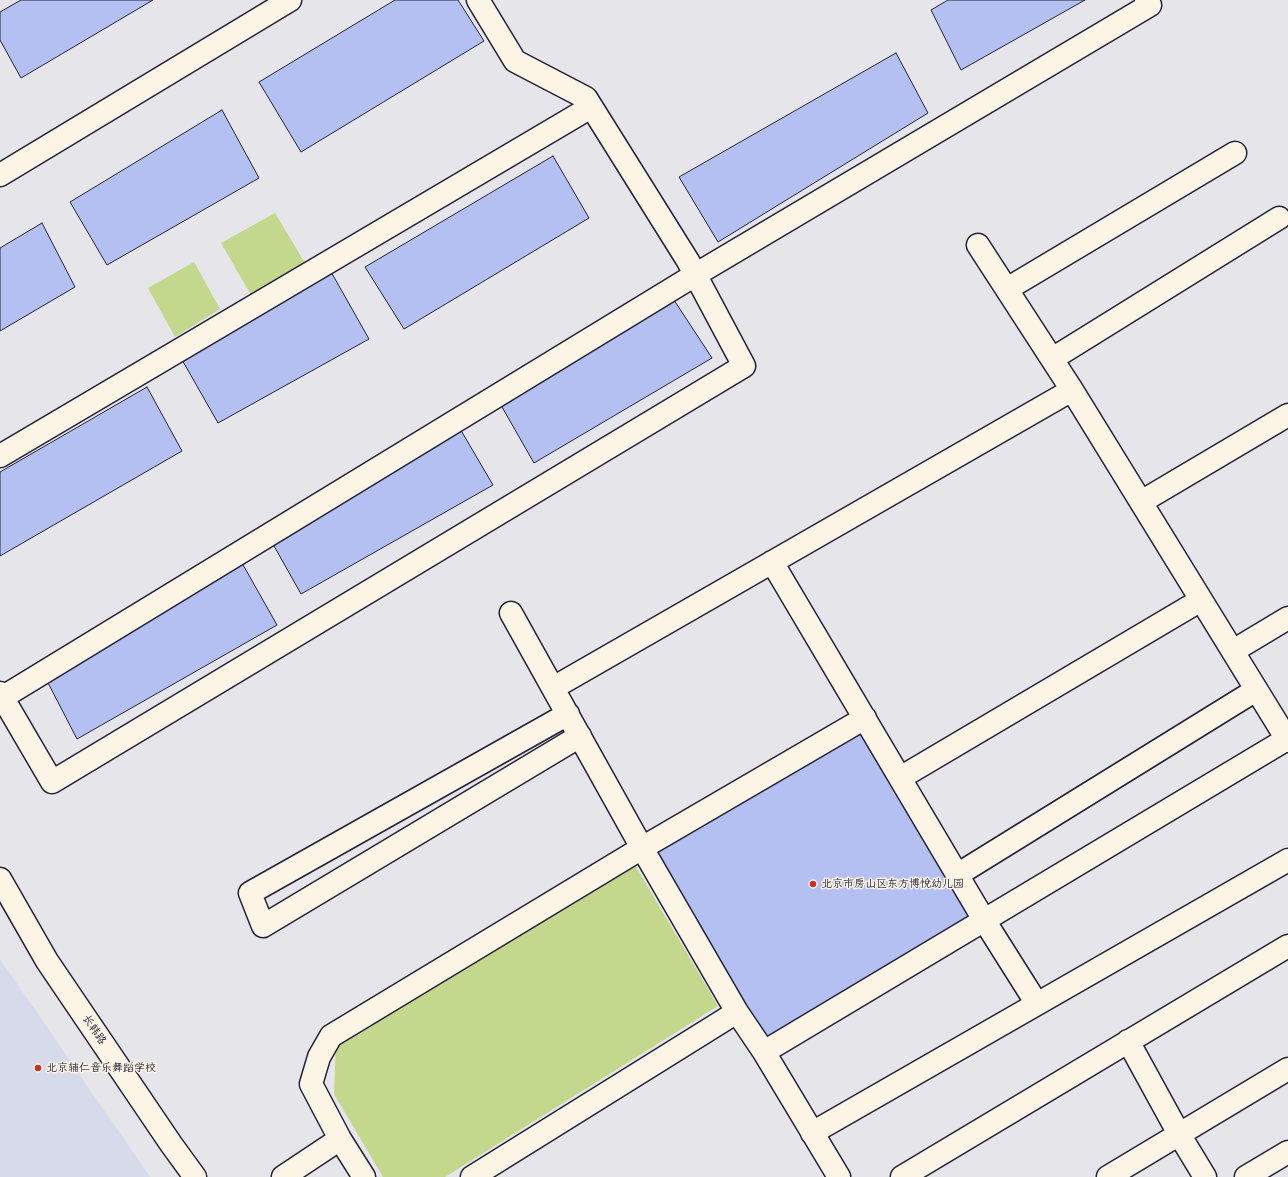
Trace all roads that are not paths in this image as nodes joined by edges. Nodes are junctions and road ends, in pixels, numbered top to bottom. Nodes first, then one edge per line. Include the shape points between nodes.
1 (290, 0) edge
2 (478, 0) edge
3 (1146, 0) edge
4 (591, 107) junction
5 (1235, 153) dead end
6 (0, 175) edge
7 (1279, 218) dead end
8 (978, 245) dead end
9 (695, 275) junction
10 (1007, 289) junction
11 (1052, 359) junction
12 (1072, 390) junction
13 (1288, 415) edge
14 (0, 456) edge
15 (1141, 502) junction
16 (772, 562) junction
17 (1201, 600) junction
18 (511, 613) dead end
19 (1288, 618) edge
20 (1233, 651) junction
21 (553, 688) junction
22 (1256, 690) junction
23 (1, 695) edge
24 (568, 714) junction
25 (865, 718) junction
26 (580, 736) junction
27 (1287, 740) edge
28 (900, 778) junction
29 (642, 848) junction
30 (1288, 860) edge
31 (957, 874) junction
32 (0, 879) edge
33 (984, 920) junction
34 (1288, 946) edge
35 (1036, 1004) junction
36 (737, 1012) junction
37 (1128, 1041) junction
38 (764, 1052) junction
39 (1288, 1069) edge
40 (812, 1133) junction
41 (1179, 1134) junction
42 (340, 1139) junction
43 (1288, 1152) edge
44 (195, 1177) edge
45 (283, 1177) edge
46 (364, 1177) edge
47 (472, 1177) edge
48 (839, 1177) edge
49 (902, 1177) edge
50 (1108, 1177) edge
51 (1205, 1177) edge
52 (1246, 1177) edge

1 - 6 street
2 - 4 street via 515,61 586,98
3 - 9 street via 1150,5
4 - 9 street
4 - 14 street
5 - 10 street
7 - 11 street
8 - 10 street
9 - 23 street
9 - 23 street via 744,366 52,782
10 - 11 street
11 - 12 street
12 - 15 street
12 - 16 street
13 - 15 street
15 - 17 street
16 - 21 street
16 - 25 street
17 - 20 street
17 - 28 street
18 - 21 street
19 - 20 street
20 - 22 street
21 - 24 street
22 - 27 street
22 - 31 street
24 - 26 street
24 - 26 street via 250,894 263,926
25 - 28 street
25 - 29 street
26 - 29 street
27 - 33 street
28 - 31 street
29 - 36 street
29 - 42 street via 331,1036 318,1057 311,1084
30 - 35 street
31 - 33 street
32 - 44 street, 长韩路 via 47,961
33 - 35 street
33 - 38 street
34 - 37 street
35 - 40 street
36 - 38 street
36 - 47 street
37 - 41 street
37 - 49 street
38 - 40 street
39 - 41 street
40 - 48 street
41 - 50 street
41 - 51 street
42 - 45 street
42 - 46 street
43 - 52 street

